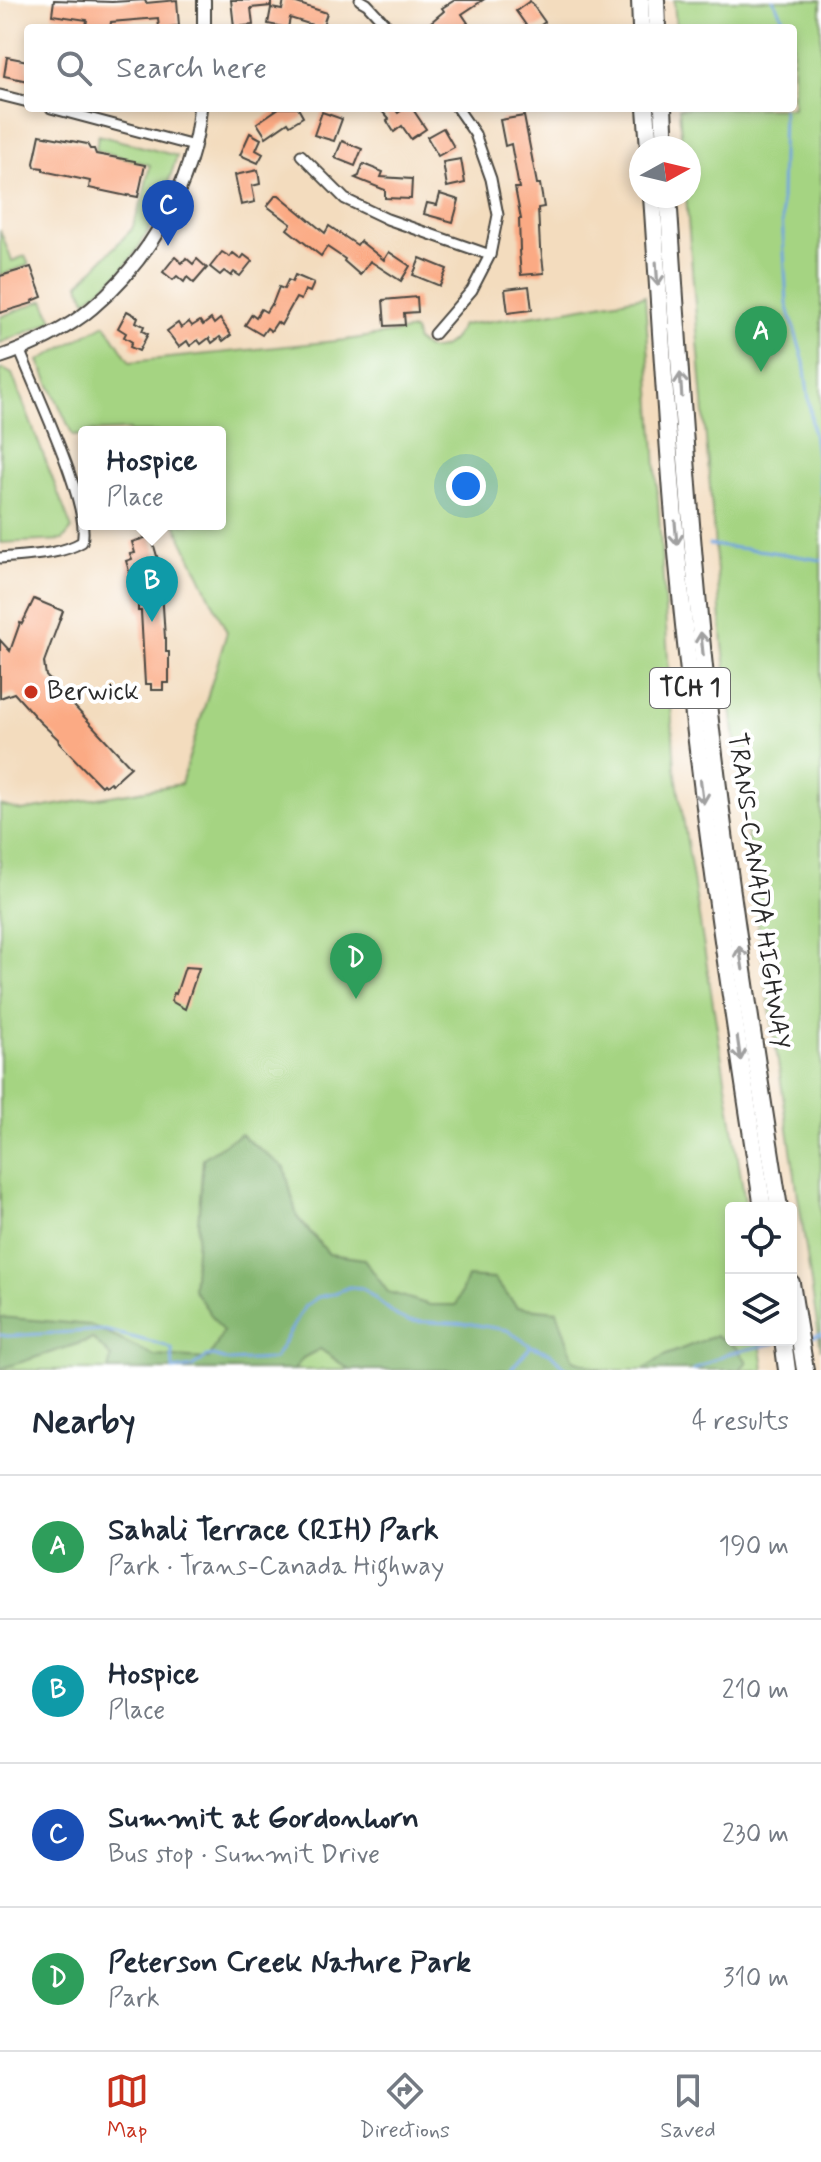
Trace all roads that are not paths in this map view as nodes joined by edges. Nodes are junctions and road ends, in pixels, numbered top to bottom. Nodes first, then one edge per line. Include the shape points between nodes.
1 (204, 0) edge
2 (360, 0) edge
3 (639, 0) edge
4 (657, 0) edge
5 (204, 24) edge
6 (385, 24) edge
7 (649, 24) edge
8 (0, 95) edge
9 (24, 101) edge
10 (66, 112) edge
11 (199, 112) edge
12 (460, 112) edge
13 (646, 112) edge
14 (663, 112) edge
15 (648, 136) edge
16 (664, 136) edge
17 (194, 146) junction
18 (301, 155) dead end
19 (653, 208) edge
20 (669, 208) edge
21 (490, 255) junction
22 (434, 334) dead end
23 (20, 351) junction
24 (0, 357) edge
25 (78, 503) edge
26 (85, 530) edge
27 (0, 558) edge
28 (766, 1175) junction
29 (764, 1202) edge
30 (777, 1202) edge
31 (797, 1320) edge
32 (784, 1346) edge
33 (787, 1370) edge
34 (805, 1370) edge

1 - 5 main road
2 - 6 street
3 - 7 highway
4 - 7 highway
8 - 9 street
10 - 17 street
11 - 17 main road
12 - 21 street via 475,134 491,179 498,215
13 - 15 highway
14 - 16 highway
17 - 23 main road via 178,194 122,280 90,310
18 - 21 street via 345,199
19 -> 28 highway, TRANS-CANADA HIGHWAY / TCH 1 via 683,622 710,852
28 -> 20 highway, TRANS-CANADA HIGHWAY / TCH 1 via 708,702
21 - 22 street via 472,290
23 - 24 main road
23 - 25 street
26 - 27 street via 82,542 72,548
28 - 29 highway, TRANS-CANADA HIGHWAY / TCH 1
28 - 30 highway, TRANS-CANADA HIGHWAY / TCH 1
31 - 34 highway
32 - 33 highway

